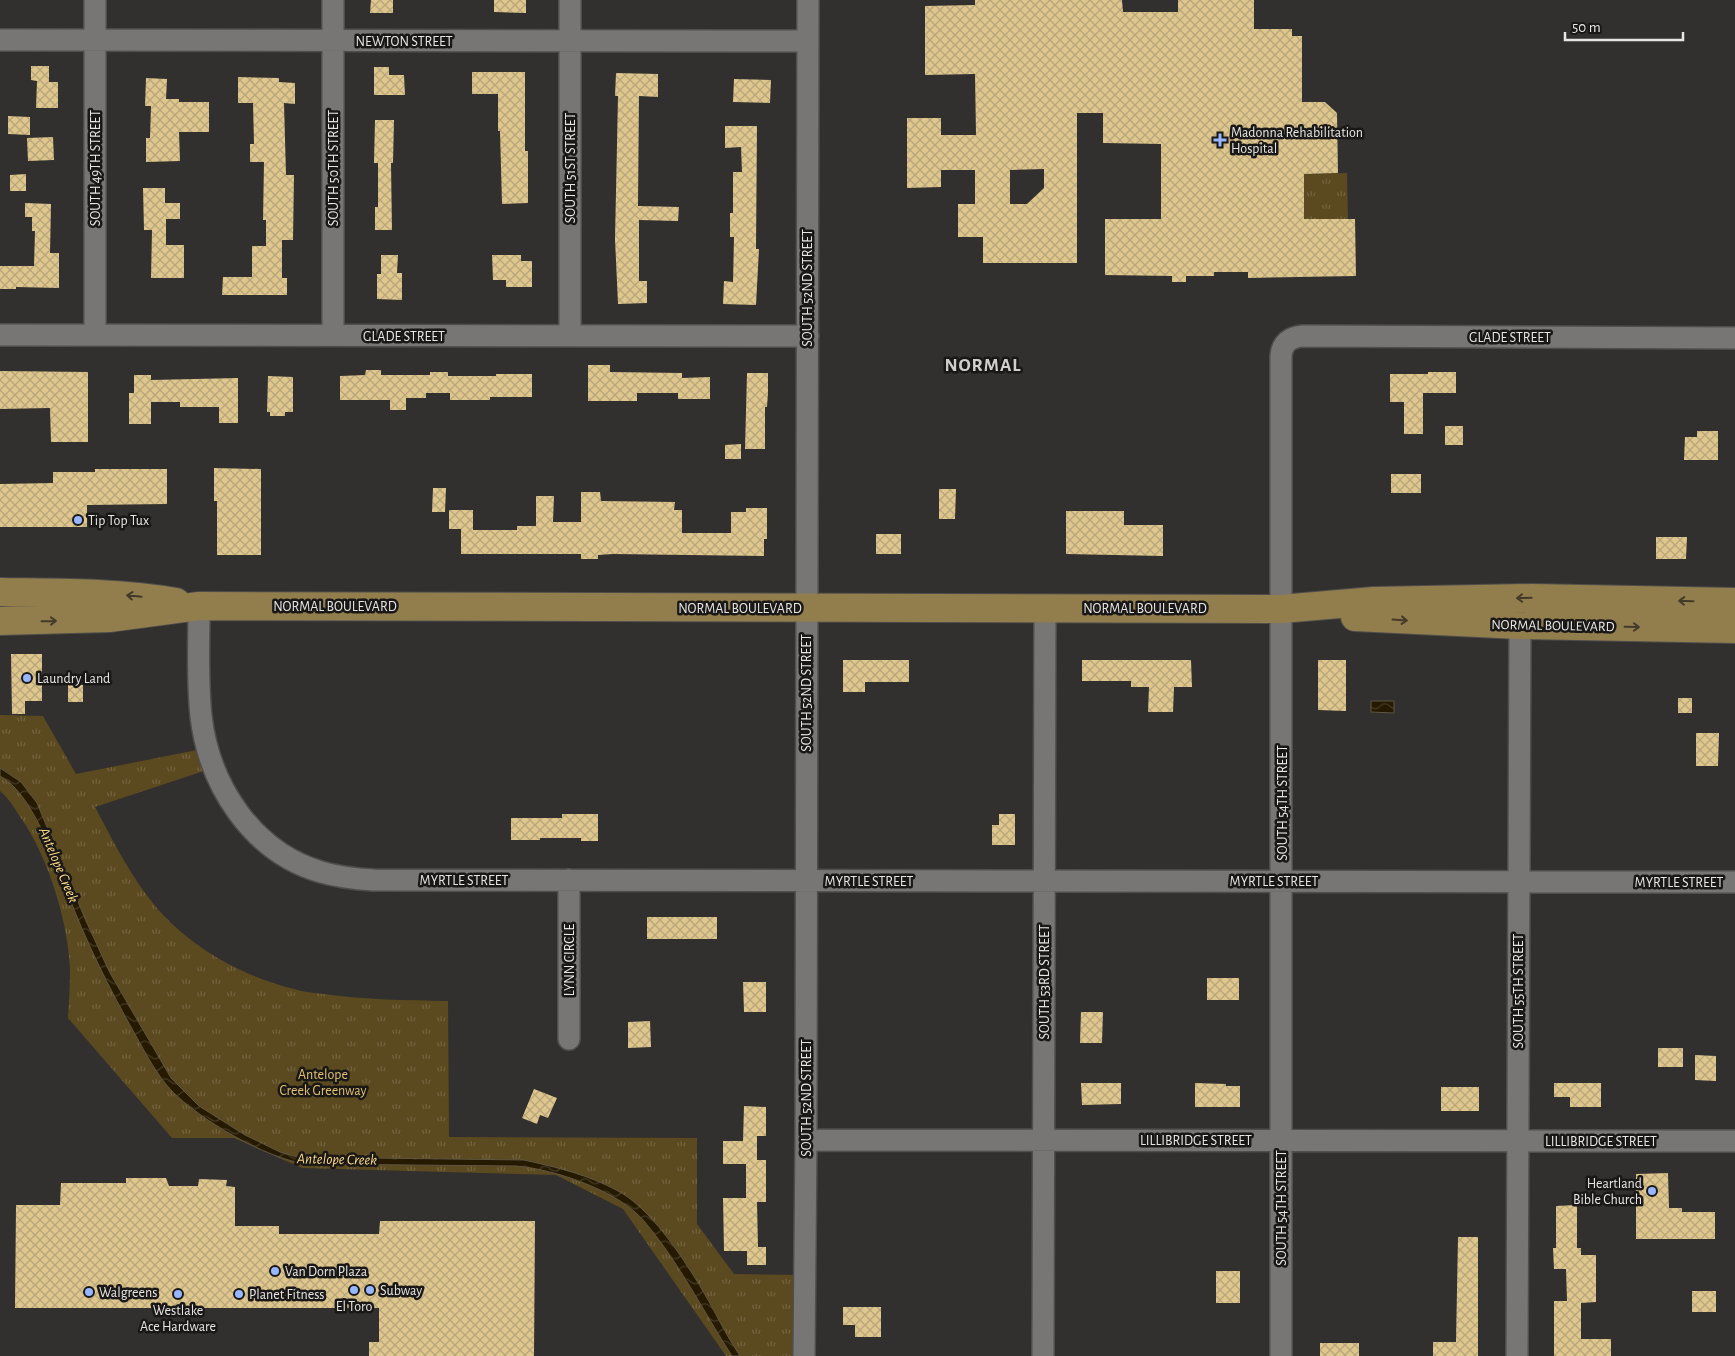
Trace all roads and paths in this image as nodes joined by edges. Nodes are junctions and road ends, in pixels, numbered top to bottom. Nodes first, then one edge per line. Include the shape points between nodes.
1 (95, 0) edge
2 (333, 0) edge
3 (570, 0) edge
4 (808, 0) edge
5 (0, 40) edge
6 (95, 40) junction
7 (333, 40) junction
8 (571, 41) junction
9 (808, 41) junction
10 (0, 335) edge
11 (95, 335) junction
12 (333, 336) junction
13 (570, 336) junction
14 (808, 336) junction
15 (1735, 338) edge
16 (1287, 341) joint
17 (0, 592) edge
18 (1735, 602) edge
19 (199, 606) junction
20 (806, 608) junction
21 (1045, 608) junction
22 (1282, 609) junction
23 (0, 621) edge
24 (1520, 625) junction
25 (1735, 629) edge
26 (569, 880) junction
27 (807, 880) junction
28 (1044, 881) junction
29 (1282, 881) junction
30 (1519, 881) junction
31 (1735, 882) edge
32 (569, 1039) dead end
33 (806, 1140) junction
34 (1044, 1140) junction
35 (1281, 1140) junction
36 (1518, 1140) junction
37 (1735, 1141) edge
38 (804, 1356) edge
39 (1043, 1356) edge
40 (1280, 1356) edge
41 (1517, 1356) edge

1 - 6 street, SOUTH 49TH STREET
2 - 7 street, SOUTH 50TH STREET
3 - 8 street, SOUTH 51ST STREET
4 - 9 street, SOUTH 52ND STREET
5 - 6 street, NEWTON STREET
6 - 7 street, NEWTON STREET
6 - 11 street, SOUTH 49TH STREET
7 - 8 street, NEWTON STREET
7 - 12 street, SOUTH 50TH STREET
8 - 9 street, NEWTON STREET
8 - 13 street, SOUTH 51ST STREET
9 - 14 street, SOUTH 52ND STREET
10 - 11 street, GLADE STREET
11 - 12 street, GLADE STREET
12 - 13 street, GLADE STREET
13 - 14 street, GLADE STREET
14 - 20 street, SOUTH 52ND STREET
15 - 16 street, GLADE STREET via 1296,336
16 - 22 street, SOUTH 54TH STREET via 1281,356
19 -> 17 main road, NORMAL BOULEVARD via 114,594
18 -> 22 main road, NORMAL BOULEVARD via 1514,598 1374,601
19 - 20 main road, NORMAL BOULEVARD
23 -> 19 main road, NORMAL BOULEVARD via 109,618
19 - 26 street, MYRTLE STREET via 201,716 213,768 237,811 272,846 292,860 349,878
20 - 21 main road, NORMAL BOULEVARD
20 - 27 street, SOUTH 52ND STREET
21 - 22 main road, NORMAL BOULEVARD
21 - 28 street, SOUTH 53RD STREET
22 -> 24 main road, NORMAL BOULEVARD via 1347,617
22 - 29 street, SOUTH 54TH STREET
24 -> 25 main road, NORMAL BOULEVARD
24 - 30 street, SOUTH 55TH STREET
26 - 27 street, MYRTLE STREET
26 - 32 street, LYNN CIRCLE
27 - 28 street, MYRTLE STREET
27 - 33 street, SOUTH 52ND STREET
28 - 29 street, MYRTLE STREET
28 - 34 street, SOUTH 53RD STREET
29 - 30 street, MYRTLE STREET
29 - 35 street, SOUTH 54TH STREET
30 - 31 street, MYRTLE STREET
30 - 36 street, SOUTH 55TH STREET
33 - 34 street, LILLIBRIDGE STREET
33 - 38 street, SOUTH 52ND STREET
34 - 35 street, LILLIBRIDGE STREET
34 - 39 street, SOUTH 53RD STREET
35 - 36 street, LILLIBRIDGE STREET
35 - 40 street, SOUTH 54TH STREET
36 - 37 street, LILLIBRIDGE STREET
36 - 41 street, SOUTH 55TH STREET

